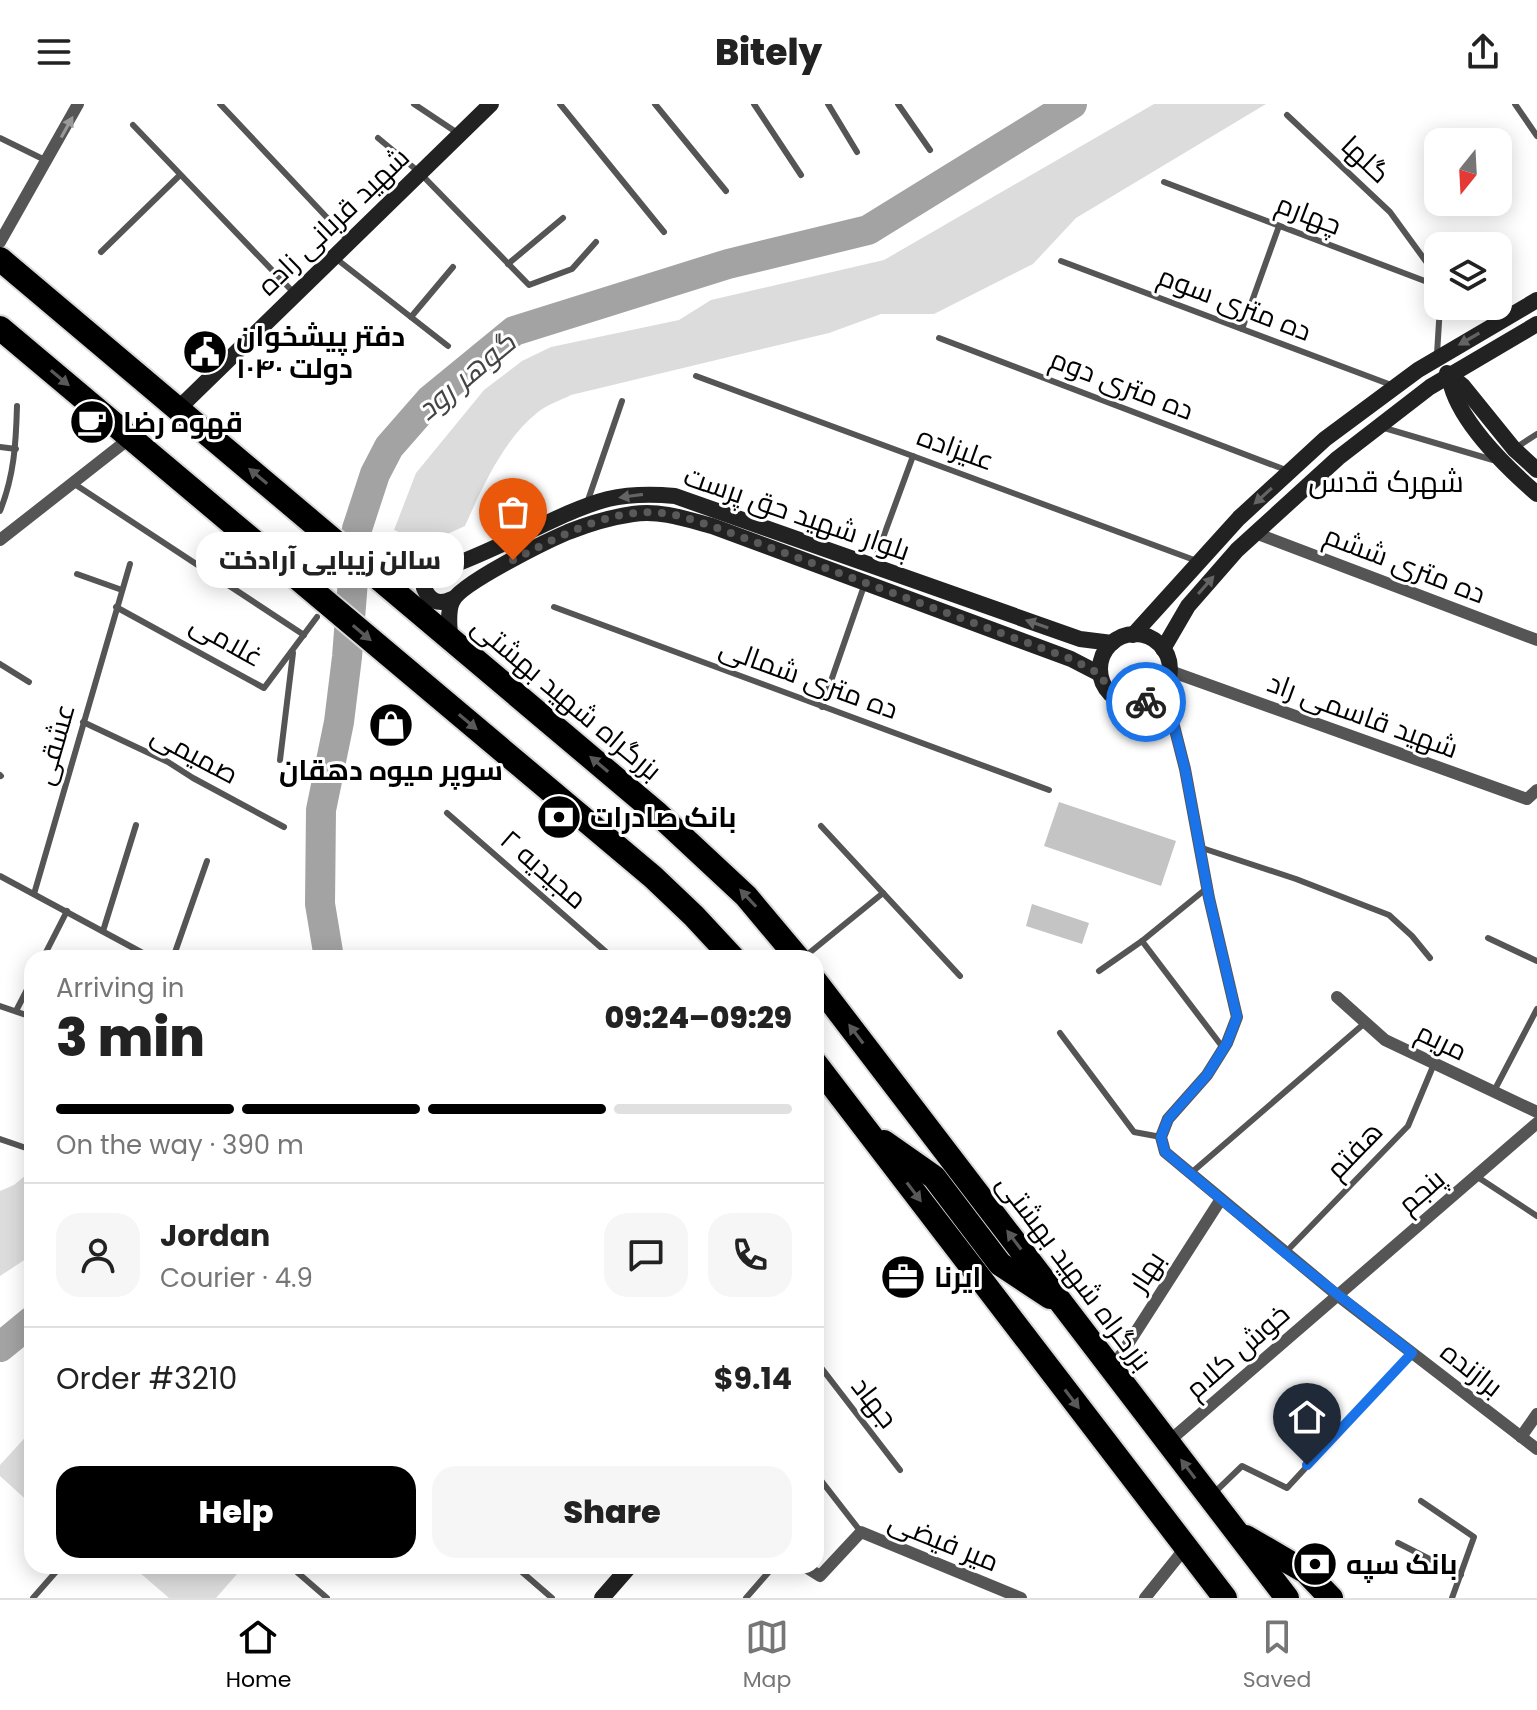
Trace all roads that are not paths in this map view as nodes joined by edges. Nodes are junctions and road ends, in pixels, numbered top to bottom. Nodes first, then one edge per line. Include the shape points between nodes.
1 (78, 104) edge
2 (220, 104) edge
3 (414, 104) edge
4 (491, 104) edge
5 (560, 104) edge
6 (655, 104) edge
7 (754, 104) edge
8 (828, 104) edge
9 (898, 104) edge
10 (1515, 104) edge
11 (1287, 115) dead end
12 (133, 125) dead end
13 (459, 134) junction
14 (1537, 136) edge
15 (0, 138) edge
16 (378, 138) dead end
17 (930, 150) dead end
18 (857, 152) dead end
19 (48, 161) junction
20 (419, 172) junction
21 (180, 175) junction
22 (801, 175) dead end
23 (1164, 182) dead end
24 (726, 191) dead end
25 (563, 218) dead end
26 (1279, 226) junction
27 (664, 232) dead end
28 (349, 241) junction
29 (0, 242) edge
30 (596, 242) dead end
31 (101, 252) dead end
32 (333, 256) junction
33 (0, 259) edge
34 (1424, 259) edge
35 (1061, 261) dead end
36 (508, 264) junction
37 (453, 267) dead end
38 (0, 279) edge
39 (1424, 281) edge
40 (295, 294) junction
41 (1537, 300) edge
42 (65, 314) junction
43 (411, 317) junction
44 (1439, 320) edge
45 (1537, 324) edge
46 (0, 328) edge
47 (1242, 329) junction
48 (939, 338) dead end
49 (448, 346) dead end
50 (1437, 358) junction
51 (1449, 375) junction
52 (696, 376) dead end
53 (1394, 386) junction
54 (622, 401) dead end
55 (17, 406) dead end
56 (178, 409) junction
57 (1378, 427) junction
58 (1537, 434) edge
59 (130, 438) junction
60 (0, 447) edge
61 (16, 449) junction
62 (1514, 449) junction
63 (913, 456) junction
64 (1500, 462) junction
65 (1537, 470) edge
66 (1290, 471) junction
67 (73, 483) junction
68 (1305, 488) junction
69 (1537, 494) edge
70 (586, 506) junction
71 (0, 511) edge
72 (1255, 533) junction
73 (0, 540) edge
74 (1200, 562) junction
75 (130, 564) dead end
76 (872, 566) junction
77 (428, 573) junction
78 (77, 574) dead end
79 (376, 576) junction
80 (865, 583) junction
81 (122, 590) junction
82 (452, 599) junction
83 (320, 605) junction
84 (116, 607) junction
85 (554, 607) dead end
86 (304, 635) junction
87 (1133, 635) junction
88 (450, 639) junction
89 (1537, 640) edge
90 (1112, 643) junction
91 (294, 649) junction
92 (1163, 649) junction
93 (0, 664) edge
94 (1170, 671) junction
95 (1100, 674) junction
96 (29, 682) dead end
97 (1162, 692) junction
98 (822, 707) junction
99 (83, 722) junction
100 (280, 760) dead end
101 (1049, 790) dead end
102 (1537, 790) edge
103 (447, 813) dead end
104 (136, 825) dead end
105 (821, 826) dead end
106 (284, 827) dead end
107 (1199, 847) junction
108 (207, 861) dead end
109 (0, 876) edge
110 (1207, 888) junction
111 (883, 893) junction
112 (34, 894) junction
113 (67, 911) junction
114 (103, 931) junction
115 (1488, 938) dead end
116 (1142, 941) junction
117 (47, 950) edge
118 (137, 950) edge
119 (176, 950) edge
120 (604, 950) edge
121 (723, 950) edge
122 (793, 950) edge
123 (804, 950) edge
124 (1430, 958) dead end
125 (1537, 961) edge
126 (1099, 971) dead end
127 (960, 976) dead end
128 (824, 992) edge
129 (24, 996) edge
130 (1337, 997) dead end
131 (0, 1006) edge
132 (1537, 1009) edge
133 (16, 1011) junction
134 (24, 1014) edge
135 (1366, 1022) junction
136 (1060, 1033) dead end
137 (1224, 1049) junction
138 (1434, 1064) junction
139 (824, 1074) edge
140 (1493, 1093) junction
141 (1537, 1112) edge
142 (1537, 1123) edge
143 (1161, 1137) junction
144 (0, 1139) edge
145 (24, 1147) edge
146 (1191, 1173) junction
147 (1476, 1176) junction
148 (1221, 1199) junction
149 (991, 1210) junction
150 (1537, 1216) edge
151 (960, 1232) junction
152 (1285, 1253) junction
153 (1337, 1295) junction
154 (1063, 1306) junction
155 (1412, 1353) junction
156 (1112, 1369) junction
157 (824, 1371) edge
158 (1537, 1414) edge
159 (1521, 1437) junction
160 (1168, 1442) junction
161 (1537, 1449) edge
162 (900, 1470) dead end
163 (824, 1484) edge
164 (1210, 1497) junction
165 (1421, 1501) dead end
166 (861, 1532) junction
167 (1236, 1532) junction
168 (1398, 1543) dead end
169 (1188, 1550) junction
170 (824, 1572) edge
171 (54, 1574) edge
172 (299, 1574) edge
173 (524, 1574) edge
174 (623, 1574) edge
175 (767, 1574) edge
176 (1461, 1575) junction
177 (33, 1598) edge
178 (327, 1598) edge
179 (552, 1598) edge
180 (602, 1598) edge
181 (746, 1598) edge
182 (1021, 1598) edge
183 (1145, 1598) edge
184 (1209, 1598) edge
185 (1225, 1598) edge
186 (1287, 1598) edge
187 (1331, 1598) edge
188 (1452, 1598) edge

19 -> 1 street
2 - 28 lane
3 - 13 lane
4 - 13 street, شهید قربانی زاده
5 - 27 lane
6 - 24 lane
7 - 22 lane
8 - 18 lane
9 - 17 lane
10 - 14 lane
11 - 34 lane, گلها via 1390,212
12 - 21 lane
13 - 20 street, شهید قربانی زاده
15 - 19 lane
16 - 20 lane
19 - 29 street
20 - 28 street, شهید قربانی زاده
20 - 36 lane
21 - 31 lane
21 - 40 lane
23 - 26 lane, چهارم
25 - 36 lane
26 - 39 lane, چهارم
26 - 47 lane
28 - 32 street, شهید قربانی زاده
30 - 36 lane via 572,269 529,285
32 - 40 street, شهید قربانی زاده
32 - 43 lane
33 - 42 highway, بزرگراه شهید بهشتی
35 - 47 lane, ده متری سوم
37 - 43 lane
38 - 42 highway
40 - 56 street, شهید قربانی زاده
41 -> 50 street
42 - 56 highway, بزرگراه شهید بهشتی
43 - 49 lane
44 - 50 lane
45 - 51 street
46 -> 59 highway
47 - 53 lane, ده متری سوم
48 - 66 lane, ده متری دوم
50 - 51 street
50 - 53 street
51 - 57 street
51 - 62 street
51 - 64 street via 1451,392
52 - 63 lane, علیزاده
53 - 66 street
54 - 70 lane
55 - 61 lane
79 -> 56 highway, بزرگراه شهید بهشتی
57 - 64 lane
57 - 68 street
58 - 62 lane
59 - 67 street
59 - 83 highway
60 - 61 lane
61 - 71 lane
62 - 64 street
62 - 65 street
63 - 74 lane, علیزاده
63 - 76 lane
64 - 69 street
66 - 68 street
66 -> 74 street
67 - 73 street
67 - 86 lane
68 - 72 street
76 -> 70 street, بلوار شهید حق پرست via 675,496 648,493
70 - 77 street, بلوار شهید حق پرست
72 - 89 street, ده متری ششم
92 -> 72 street via 1188,606
74 - 87 street
75 - 81 lane, عشقی
76 - 80 street
90 -> 76 street, بلوار شهید حق پرست via 1080,639
77 - 79 street, بلوار شهید حق پرست
77 - 82 street via 428,597 444,603
78 - 81 lane
79 - 88 highway, بزرگراه شهید بهشتی
80 - 82 street, بلوار شهید حق پرست via 712,526 667,513 635,513 569,532
80 - 95 street, بلوار شهید حق پرست
80 - 98 lane
81 - 84 lane, عشقی
82 - 88 street
83 - 86 lane, غلامی
83 -> 121 highway via 408,672 663,887
84 - 91 lane, غلامی via 264,688
84 - 99 lane, عشقی
85 - 98 lane, ده متری شمالی
86 - 91 lane, غلامی
87 - 90 street
87 - 92 street
122 -> 88 highway, بزرگراه شهید بهشتی via 695,846
90 - 95 street
91 - 100 lane
92 - 94 street
93 - 96 lane
94 - 97 street
94 - 102 street, شهید قاسمی راد via 1527,799
95 - 97 street via 1111,694 1131,704
97 - 107 street via 1182,755
98 - 101 lane, ده متری شمالی
99 - 106 lane, صمیمی
99 - 112 lane, عشقی
103 - 120 lane, مجیدیه ۲
104 - 114 lane
105 - 111 lane
107 - 110 street
107 - 124 lane via 1389,915
108 - 119 lane
109 - 112 lane
110 - 116 lane
110 - 137 street via 1237,1017
111 - 123 lane
111 - 127 lane
112 - 113 lane
113 - 114 lane
113 - 117 lane
114 - 118 lane
115 - 125 lane
116 - 126 lane
116 - 137 lane
149 -> 128 highway, بزرگراه شهید بهشتی
129 - 133 lane
130 - 135 street, مریم
131 - 133 lane
132 - 140 lane
133 - 134 lane
135 - 138 street, مریم via 1385,1040
135 - 146 lane
136 - 143 lane via 1134,1132
137 - 143 street via 1168,1119
138 - 140 street, مریم
138 - 152 lane, هفتم via 1408,1126
139 -> 151 highway via 868,1132
140 - 141 street, مریم
142 - 147 street, پنجم
143 - 146 street, برازنده via 1165,1152
144 - 145 lane
146 - 148 street, برازنده
147 - 150 lane
147 - 153 street, پنجم
148 - 152 street, برازنده
148 - 156 street, بهار
149 - 151 highway
154 -> 149 highway, بزرگراه شهید بهشتی
151 - 154 highway
151 -> 169 highway
152 - 153 street, برازنده
153 - 155 street, برازنده
153 - 160 street, خوش کلام
154 - 156 highway, بزرگراه شهید بهشتی
155 - 159 street, برازنده
155 - 164 lane via 1287,1488 1242,1466
156 - 160 highway, بزرگراه شهید بهشتی
157 - 162 lane, جهاد
158 - 159 street
159 - 161 street, برازنده
164 -> 160 highway, بزرگراه شهید بهشتی
163 - 166 lane
164 - 167 highway, بزرگراه شهید بهشتی
165 - 176 lane via 1474,1537
166 - 170 street, میر فیضی
166 - 182 street, میر فیضی
167 - 186 highway, بزرگراه شهید بهشتی
167 - 187 highway via 1306,1572
168 - 176 lane
169 - 183 street
169 - 184 highway
169 - 185 highway
171 - 177 lane
172 - 178 lane
173 - 179 lane
174 - 180 street
175 - 181 lane
176 - 188 lane

